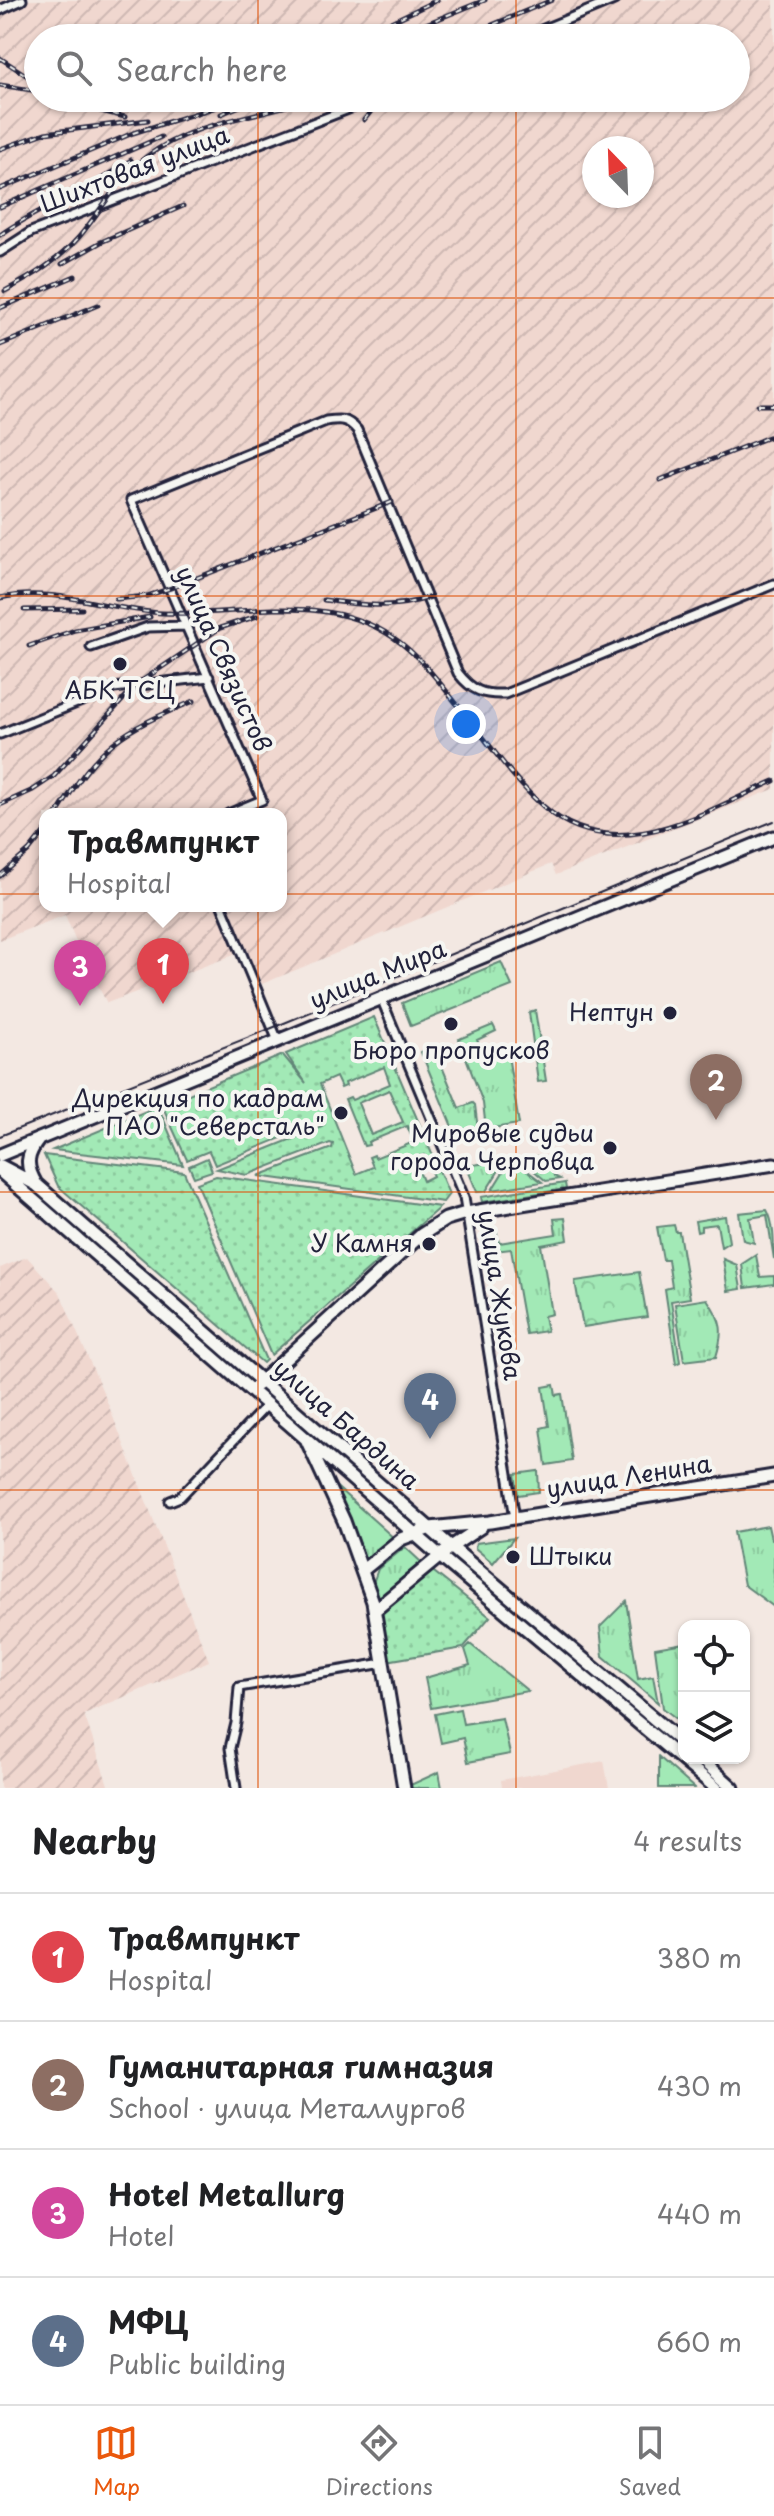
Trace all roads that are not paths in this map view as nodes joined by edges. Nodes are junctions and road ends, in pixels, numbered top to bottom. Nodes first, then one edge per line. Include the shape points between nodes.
1 (22, 0) edge
2 (614, 0) edge
3 (0, 10) edge
4 (556, 24) edge
5 (341, 112) edge
6 (0, 252) edge
7 (774, 584) edge
8 (187, 626) junction
9 (91, 647) dead end
10 (209, 677) junction
11 (0, 734) edge
12 (243, 808) edge
13 (774, 837) edge
14 (224, 912) edge
15 (381, 998) junction
16 (278, 1041) junction
17 (39, 1139) junction
18 (0, 1155) edge
19 (774, 1164) edge
20 (0, 1168) edge
21 (37, 1185) junction
22 (466, 1213) junction
23 (111, 1249) junction
24 (101, 1261) junction
25 (261, 1380) junction
26 (251, 1392) junction
27 (267, 1405) junction
28 (305, 1437) junction
29 (774, 1476) edge
30 (170, 1501) dead end
31 (515, 1518) junction
32 (490, 1522) junction
33 (430, 1528) junction
34 (416, 1535) junction
35 (451, 1547) junction
36 (440, 1556) junction
37 (363, 1570) junction
38 (375, 1610) junction
39 (384, 1663) junction
40 (656, 1728) junction
41 (678, 1741) edge
42 (707, 1764) edge
43 (236, 1788) edge
44 (404, 1788) edge
45 (716, 1788) edge
46 (733, 1788) edge

1 - 3 street
2 - 4 street
5 - 6 street, Шихтовая улица via 31,232
7 - 8 street, улица Связистов via 505,694 486,695 469,687 458,673 357,430 341,419 131,500
8 - 9 street via 148,627
8 - 10 street, улица Связистов
10 - 11 street via 114,688
10 - 12 street, улица Связистов via 262,800
13 - 15 main road, улица Мира
14 - 16 street
15 - 16 main road, улица Мира
15 - 22 street, улица Жукова via 464,1197
16 - 17 main road, улица Мира
17 - 18 main road, улица Мира
17 - 21 main road via 27,1160
19 - 22 main road
20 - 21 main road, улица Бардина
20 - 24 main road, улица Бардина
21 - 23 main road, улица Бардина
22 - 25 main road via 421,1235
22 - 31 street, улица Жукова
23 - 24 main road
23 - 25 main road, улица Бардина
24 - 26 main road, улица Бардина
25 - 26 main road
25 - 33 main road, улица Бардина
26 - 27 main road, улица Бардина
27 - 28 main road, улица Бардина
27 - 30 street via 180,1497
28 - 34 main road, улица Бардина
28 - 37 main road
29 - 31 main road, улица Ленина
31 - 32 main road, улица Ленина
32 - 33 main road, улица Ленина
32 - 35 main road, улица Ленина
33 - 34 main road, улица Ленина
33 - 35 main road, улица Бардина
34 - 36 main road, улица Бардина
34 - 37 main road, улица Ленина via 401,1539
35 - 36 main road, улица Ленина
35 - 40 main road, улица Бардина
36 - 38 main road, улица Ленина
36 - 40 main road, улица Бардина
37 - 38 main road
38 - 39 main road
39 - 43 street via 239,1687 230,1748
39 - 44 main road
40 - 41 main road, улица Бардина
40 - 45 main road, улица Бардина
42 - 46 main road

